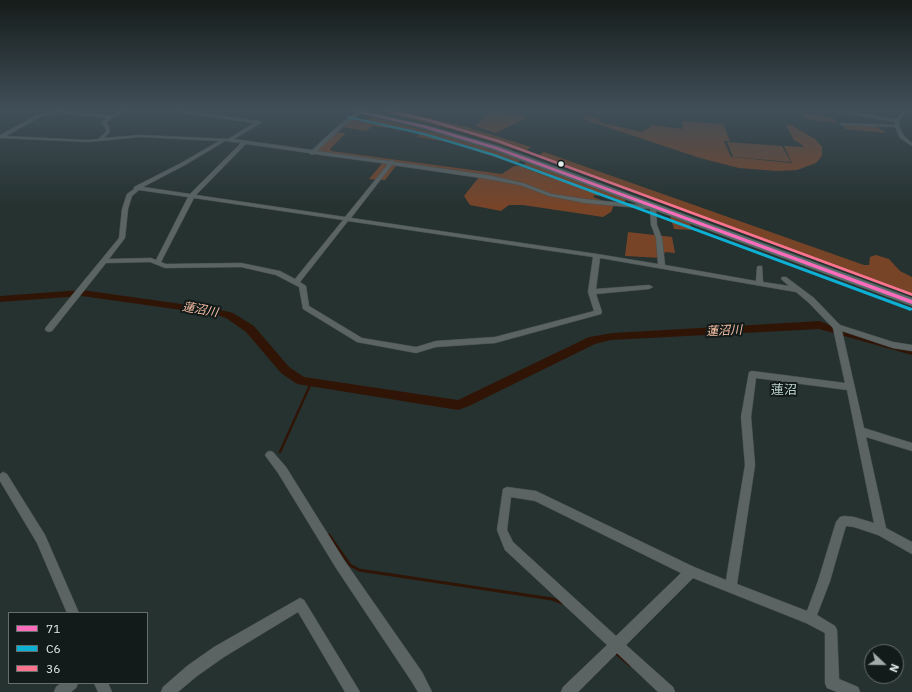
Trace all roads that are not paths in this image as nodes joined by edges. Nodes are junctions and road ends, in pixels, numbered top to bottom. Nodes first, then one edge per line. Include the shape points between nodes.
1 (223, 142) edge
2 (245, 142) edge
3 (247, 142) edge
4 (323, 142) edge
5 (477, 142) edge
6 (485, 142) edge
7 (312, 153) junction
8 (392, 162) junction
9 (136, 188) junction
10 (192, 196) junction
11 (654, 207) junction
12 (346, 220) junction
13 (597, 256) junction
14 (105, 261) junction
15 (158, 262) junction
16 (662, 266) junction
17 (760, 267) dead end
18 (784, 279) dead end
19 (298, 282) junction
20 (759, 284) junction
21 (649, 286) dead end
22 (798, 290) junction
23 (592, 292) junction
24 (912, 297) edge
25 (912, 302) edge
26 (837, 327) junction
27 (48, 329) dead end
28 (912, 348) edge
29 (849, 387) junction
30 (860, 431) junction
31 (912, 447) edge
32 (270, 455) dead end
33 (3, 477) dead end
34 (881, 532) junction
35 (912, 548) edge
36 (691, 572) junction
37 (731, 586) junction
38 (74, 612) edge
39 (810, 618) junction
40 (615, 644) junction
41 (70, 684) edge
42 (61, 692) edge
43 (168, 692) edge
44 (353, 692) edge
45 (425, 692) edge
46 (568, 692) edge
47 (668, 692) edge
48 (853, 692) edge

1 - 9 street
2 - 10 street
3 - 7 street
4 - 7 street
5 - 11 highway
6 - 24 highway
7 - 8 street
8 - 11 street via 516,183 556,196 585,201
8 - 12 street
9 - 10 street
9 - 14 street via 130,195 125,210 122,238
10 - 12 street
10 - 15 street
11 - 16 street via 654,225 660,238
11 - 25 highway
12 - 13 street
12 - 19 street
13 - 16 street
13 - 23 street
14 - 15 street
14 - 27 street
15 - 19 street via 164,266 241,265 278,273
16 - 20 street
17 - 20 street
18 - 22 street
19 - 23 street via 304,289 306,307 360,340 416,350 436,344 495,340 598,312
20 - 22 street
21 - 23 street
22 - 26 street
26 - 28 street via 893,345
26 - 29 street
29 - 30 street
29 - 37 street via 752,374 746,417 750,465
30 - 31 street
30 - 34 street
32 - 45 street via 340,564 418,677
33 - 38 street via 41,539
34 - 35 street
34 - 39 street via 844,521 840,526
36 - 37 street
36 - 40 street
36 - 40 street via 536,496 507,492 502,530 510,546
37 - 39 street
39 - 48 street via 831,630 832,683
40 - 46 street
40 - 47 street
41 - 42 street
43 - 44 street via 219,652 300,604

